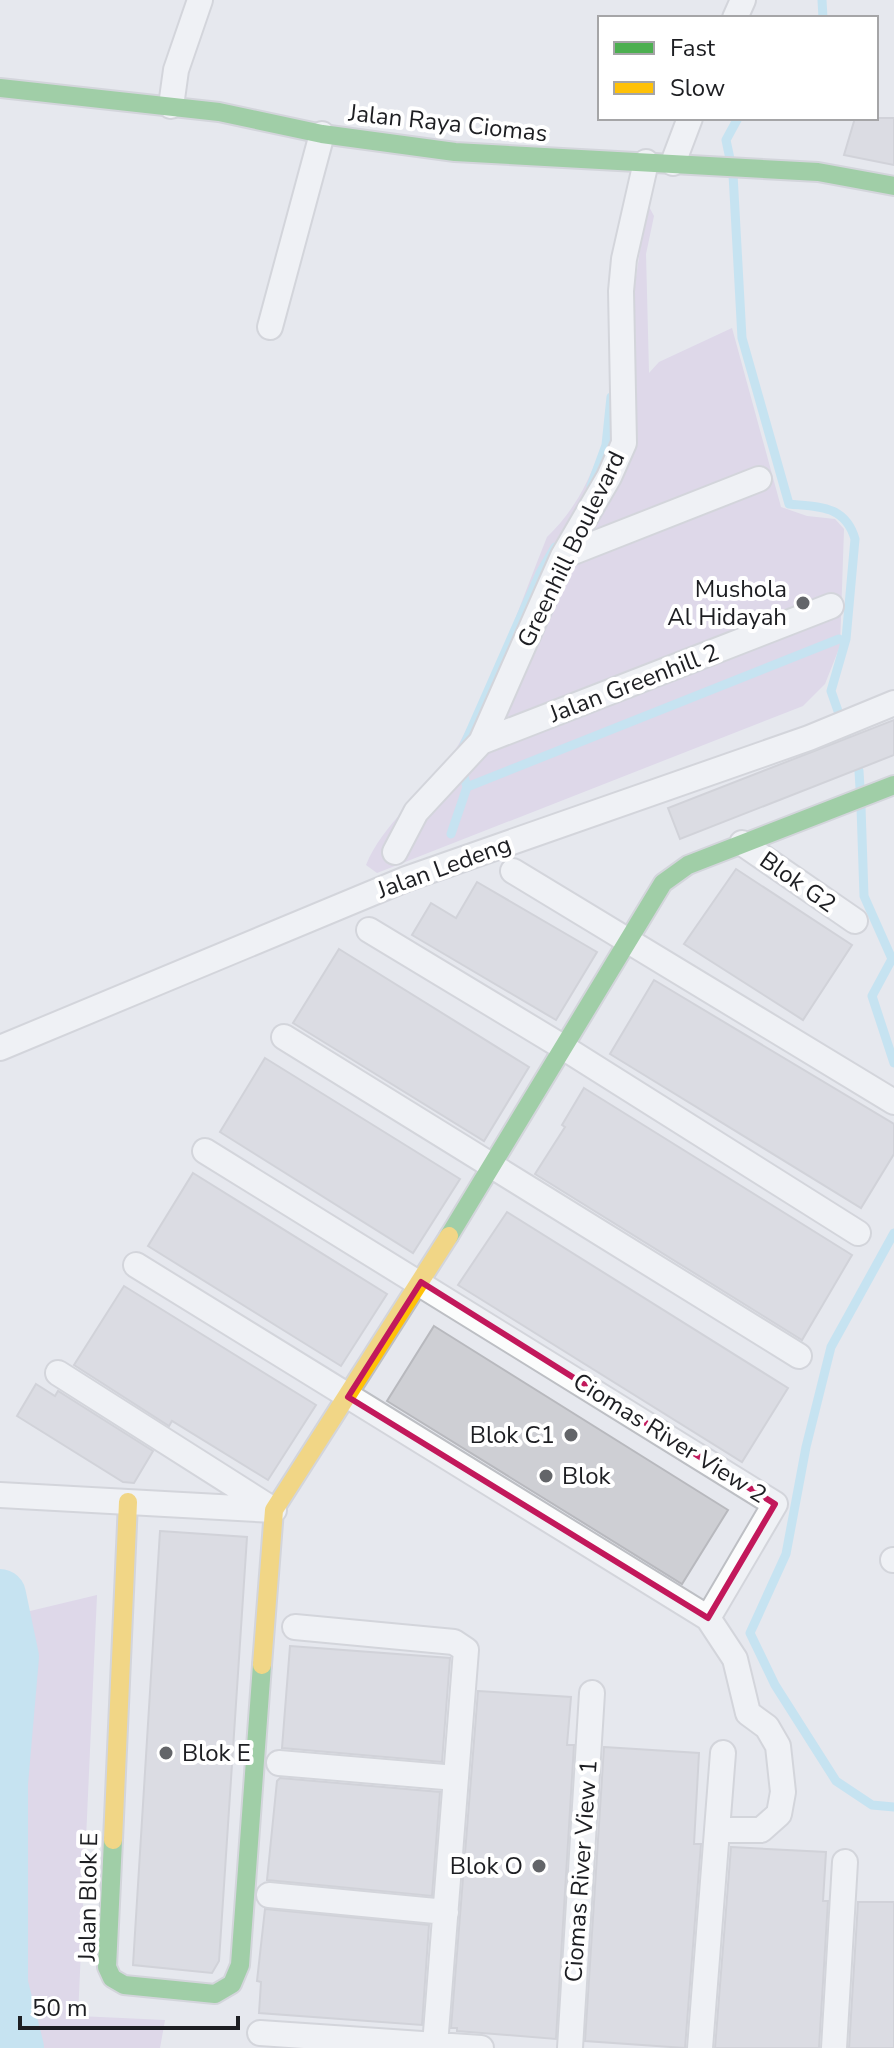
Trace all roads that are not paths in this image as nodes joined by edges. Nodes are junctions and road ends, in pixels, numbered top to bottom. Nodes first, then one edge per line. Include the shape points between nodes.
1 (200, 0) edge
2 (0, 88) edge
3 (171, 106) junction
4 (689, 120) edge
5 (322, 134) junction
6 (646, 162) junction
7 (673, 163) junction
8 (894, 186) edge
9 (270, 327) dead end
10 (759, 479) dead end
11 (563, 556) junction
12 (831, 606) dead end
13 (894, 703) edge
14 (477, 748) junction
15 (894, 785) edge
16 (742, 843) junction
17 (395, 852) dead end
18 (513, 871) dead end
19 (855, 921) dead end
20 (369, 930) dead end
21 (630, 941) junction
22 (284, 1037) dead end
23 (0, 1048) edge
24 (566, 1049) junction
25 (894, 1102) edge
26 (205, 1151) dead end
27 (493, 1167) junction
28 (858, 1233) dead end
29 (136, 1265) dead end
30 (421, 1282) junction
31 (799, 1356) dead end
32 (58, 1373) dead end
33 (348, 1397) junction
34 (0, 1495) edge
35 (128, 1502) junction
36 (274, 1510) junction
37 (708, 1618) junction
38 (295, 1627) dead end
39 (592, 1693) dead end
40 (723, 1753) dead end
41 (279, 1763) dead end
42 (456, 1778) junction
43 (717, 1830) junction
44 (845, 1862) dead end
45 (269, 1895) dead end
46 (446, 1912) junction
47 (260, 2033) dead end
48 (435, 2045) junction
49 (481, 2048) edge
50 (570, 2048) edge
51 (700, 2048) edge
52 (834, 2048) edge

1 - 3 street via 176,70
2 - 3 street, Jalan Raya Ciomas
3 - 5 street, Jalan Raya Ciomas
4 - 7 street
5 - 6 street, Jalan Raya Ciomas via 455,152
5 - 9 street
6 - 7 street, Jalan Raya Ciomas
6 - 11 street, Greenhill Boulevard via 622,280 624,443
7 - 8 street, Jalan Raya Ciomas via 818,172
10 - 11 street
11 - 14 street, Greenhill Boulevard
12 - 14 street, Jalan Greenhill 2
13 - 23 street, Jalan Ledeng via 809,738 406,879
14 - 17 street, Greenhill Boulevard via 416,812
15 - 16 street
16 - 19 street, Blok G2
16 - 21 street via 688,865 663,883
18 - 21 street
20 - 24 street
21 - 24 street
21 - 25 street
22 - 27 street
24 - 27 street
24 - 28 street
26 - 30 street, Ciomas River View 2
27 - 30 street
27 - 31 street
29 - 33 street
30 - 33 street
30 - 37 street, Ciomas River View 2 via 775,1504
32 - 36 street
33 - 36 street
33 - 37 street
34 - 35 street
35 - 36 street
35 - 36 street, Jalan Blok E via 107,1967 124,1985 215,1994 235,1982 240,1965
37 - 43 street via 735,1659 748,1713 767,1727 778,1746 783,1792 779,1814 761,1830
38 - 42 street via 454,1642 466,1650
39 - 50 street, Ciomas River View 1
40 - 43 street
41 - 42 street
42 - 46 street
43 - 51 street
44 - 52 street
45 - 46 street
46 - 48 street
47 - 48 street
48 - 49 street

